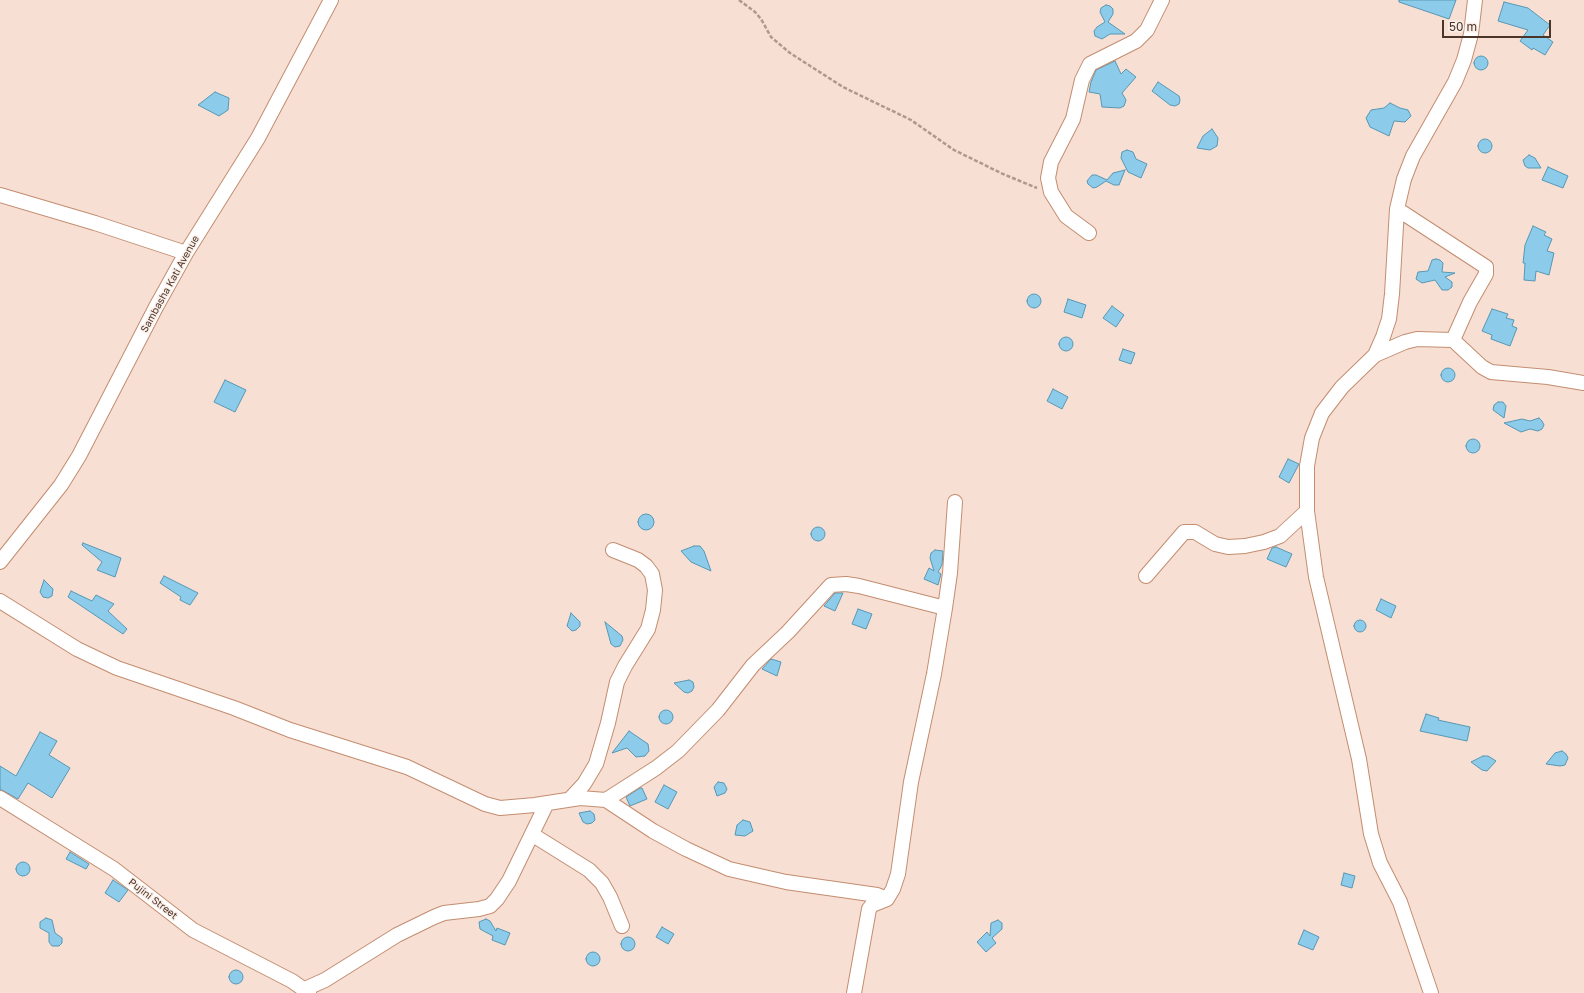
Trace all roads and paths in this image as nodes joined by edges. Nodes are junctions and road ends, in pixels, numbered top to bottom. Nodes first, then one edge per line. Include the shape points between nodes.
1 (331, 0) edge
2 (739, 0) edge
3 (1162, 0) edge
4 (1474, 0) edge
5 (1051, 192) junction
6 (0, 195) edge
7 (1397, 209) junction
8 (1089, 232) dead end
9 (186, 252) junction
10 (1453, 340) junction
11 (1375, 355) junction
12 (1584, 383) edge
13 (955, 502) dead end
14 (1307, 511) junction
15 (613, 550) dead end
16 (0, 562) edge
17 (1146, 576) dead end
18 (0, 601) edge
19 (945, 608) junction
20 (0, 798) edge
21 (570, 799) junction
22 (606, 800) junction
23 (547, 803) junction
24 (533, 835) junction
25 (887, 899) junction
26 (622, 926) dead end
27 (307, 991) edge
28 (854, 993) edge
29 (1431, 993) edge

1 - 9 street, Sambasha Kati Avenue via 258,138
2 - 5 path via 755,12 776,43 843,87 911,120 973,160 1022,183
3 - 5 street via 1148,30 1136,41 1090,64 1084,72 1073,119 1051,162 1048,178
4 - 7 street via 1472,34 1464,60 1455,82 1413,156
5 - 8 street via 1066,216
6 - 9 street
7 - 10 street via 1486,267 1486,274
7 - 11 street via 1389,319
9 - 16 street, Sambasha Kati Avenue via 79,456 61,485
10 - 11 street via 1417,339
10 - 12 street via 1491,372
11 - 14 street via 1342,387 1320,420 1312,438 1307,466
13 - 19 street
14 - 17 street via 1280,536 1245,546 1228,547 1215,544 1195,532 1184,532
14 - 29 street via 1316,577 1359,759 1371,834 1380,863 1400,902
15 - 21 street via 638,560 652,574 655,590 653,610 648,629 617,682 596,764 584,784
18 - 23 street via 77,649 117,668 290,730 408,767 485,804 500,808
19 - 22 street via 859,586 831,584 788,632 753,665 718,710 678,751
19 - 25 street via 911,782 898,874
20 - 27 street, Pujini Street via 114,869 193,930
21 - 22 street
21 - 23 street
22 - 25 street via 686,850 729,869 786,882 877,895
23 - 24 street
24 - 26 street via 590,870 604,888
24 - 27 street via 510,881 490,906 434,917 397,935
25 - 28 street via 872,905 869,909

